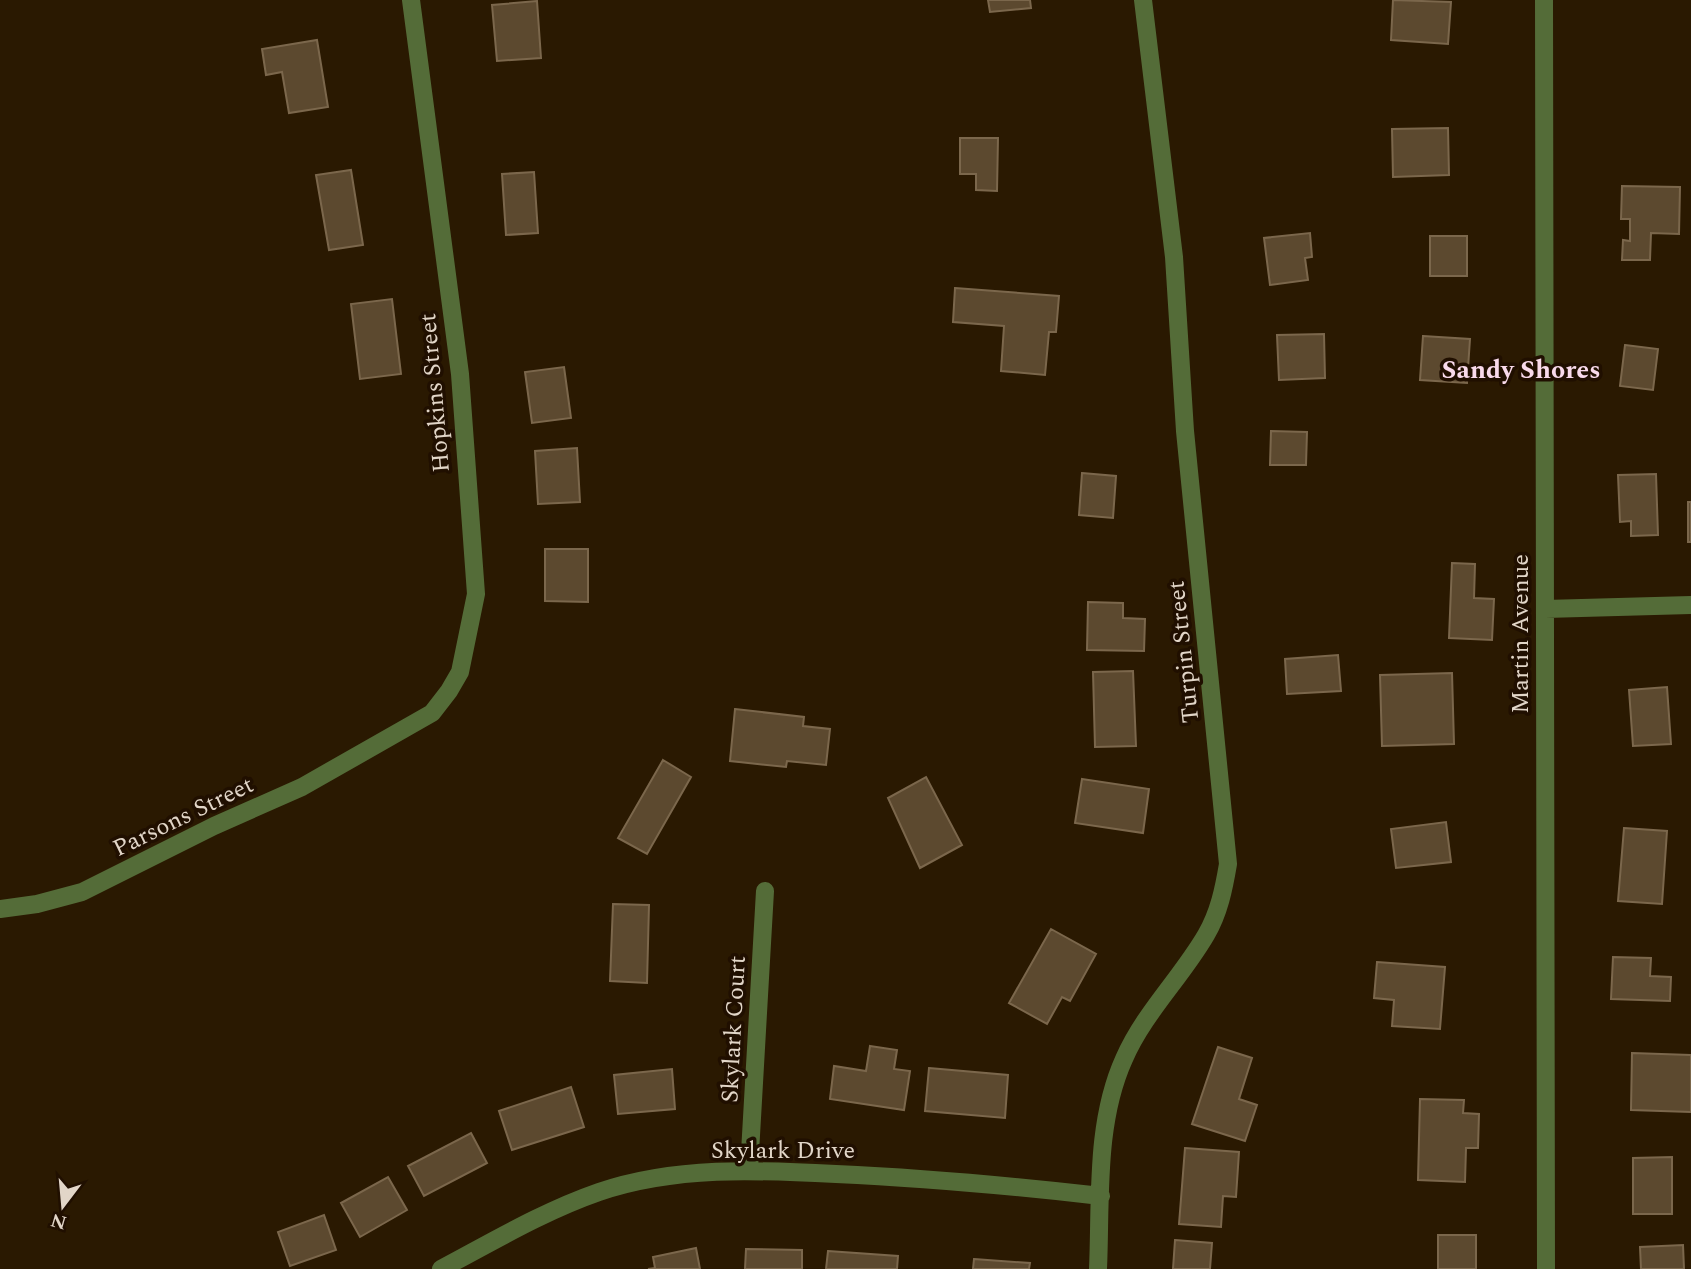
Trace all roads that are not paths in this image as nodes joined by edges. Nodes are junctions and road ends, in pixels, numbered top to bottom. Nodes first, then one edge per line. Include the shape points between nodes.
1 (411, 0) edge
2 (1143, 0) edge
3 (1544, 0) edge
4 (1691, 605) edge
5 (1545, 609) junction
6 (379, 743) joint
7 (765, 891) dead end
8 (0, 909) edge
9 (749, 1170) junction
10 (1101, 1196) junction
11 (441, 1269) edge
12 (1098, 1269) edge
13 (1546, 1269) edge

1 - 6 street, Hopkins Street via 460,374 476,594 467,646 450,691 432,713
2 - 10 street, Turpin Street via 1174,257 1185,431 1228,864 1221,900 1207,934 1123,1060 1108,1106
3 - 5 street, Martin Avenue
4 - 5 street
5 - 13 street, Martin Avenue
6 - 8 street, Parsons Street via 302,787 214,825 117,877 82,892
7 - 9 street, Skylark Court
9 - 10 street, Skylark Drive via 945,1179
9 - 11 street, Skylark Drive via 665,1177 600,1192
10 - 12 street, Turpin Street

